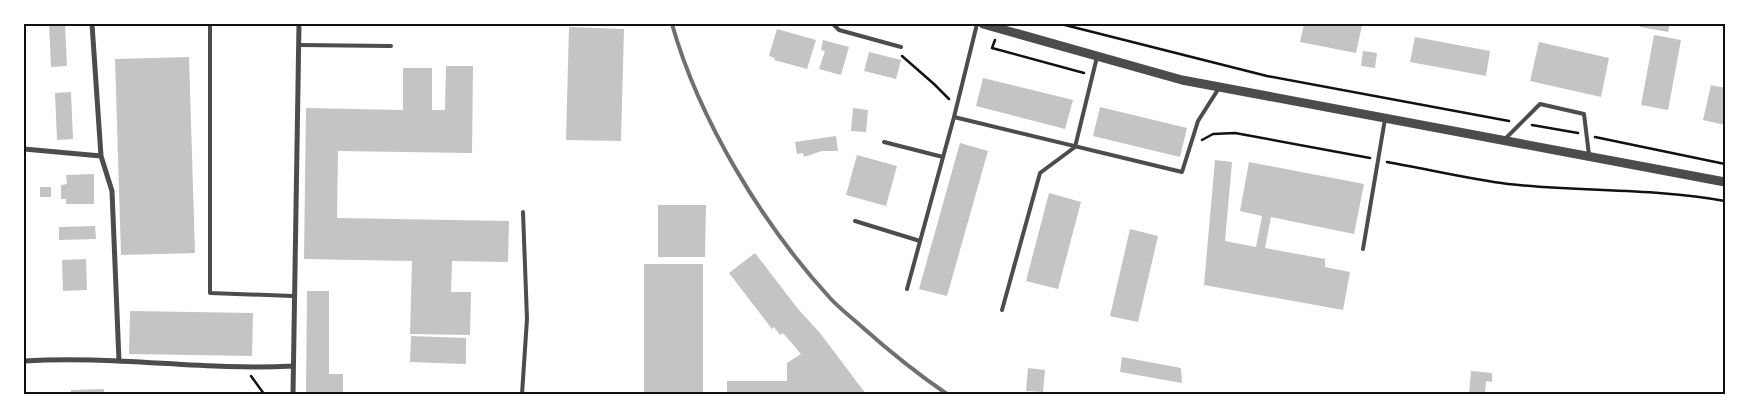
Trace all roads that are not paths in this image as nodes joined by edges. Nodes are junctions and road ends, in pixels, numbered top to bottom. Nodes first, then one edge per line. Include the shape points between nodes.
1 (92, 24) edge
2 (210, 24) edge
3 (299, 24) edge
4 (833, 24) edge
5 (977, 24) edge
6 (983, 24) edge
7 (299, 45) junction
8 (391, 46) dead end
9 (902, 47) dead end
10 (1097, 56) junction
11 (1219, 88) junction
12 (954, 117) junction
13 (1385, 118) junction
14 (1502, 141) junction
15 (884, 142) dead end
16 (1074, 147) junction
17 (24, 149) edge
18 (101, 156) junction
19 (943, 157) junction
20 (1590, 157) junction
21 (1725, 182) edge
22 (523, 212) dead end
23 (855, 221) dead end
24 (920, 241) junction
25 (1363, 249) dead end
26 (907, 289) dead end
27 (293, 296) junction
28 (1002, 310) dead end
29 (24, 361) edge
30 (119, 361) junction
31 (293, 366) junction
32 (293, 394) edge
33 (522, 394) edge

1 - 18 street
2 - 27 lane via 210,293
3 - 7 street
4 - 9 lane via 838,30
5 - 12 lane
6 - 10 street
7 - 8 lane
7 - 27 street
10 - 11 street
10 - 16 lane
11 - 13 street
11 - 16 lane via 1198,121 1182,172
12 - 16 lane
12 - 19 lane
13 - 14 street
13 - 25 lane
14 - 20 street
14 - 20 lane via 1540,104 1584,114
15 - 19 lane
16 - 28 lane via 1040,173
17 - 18 street
18 - 30 street via 112,191
19 - 24 lane
20 - 21 street
22 - 33 lane via 527,319
23 - 24 lane
24 - 26 lane
27 - 31 street
29 - 30 street via 68,358
30 - 31 street via 246,369
31 - 32 street

